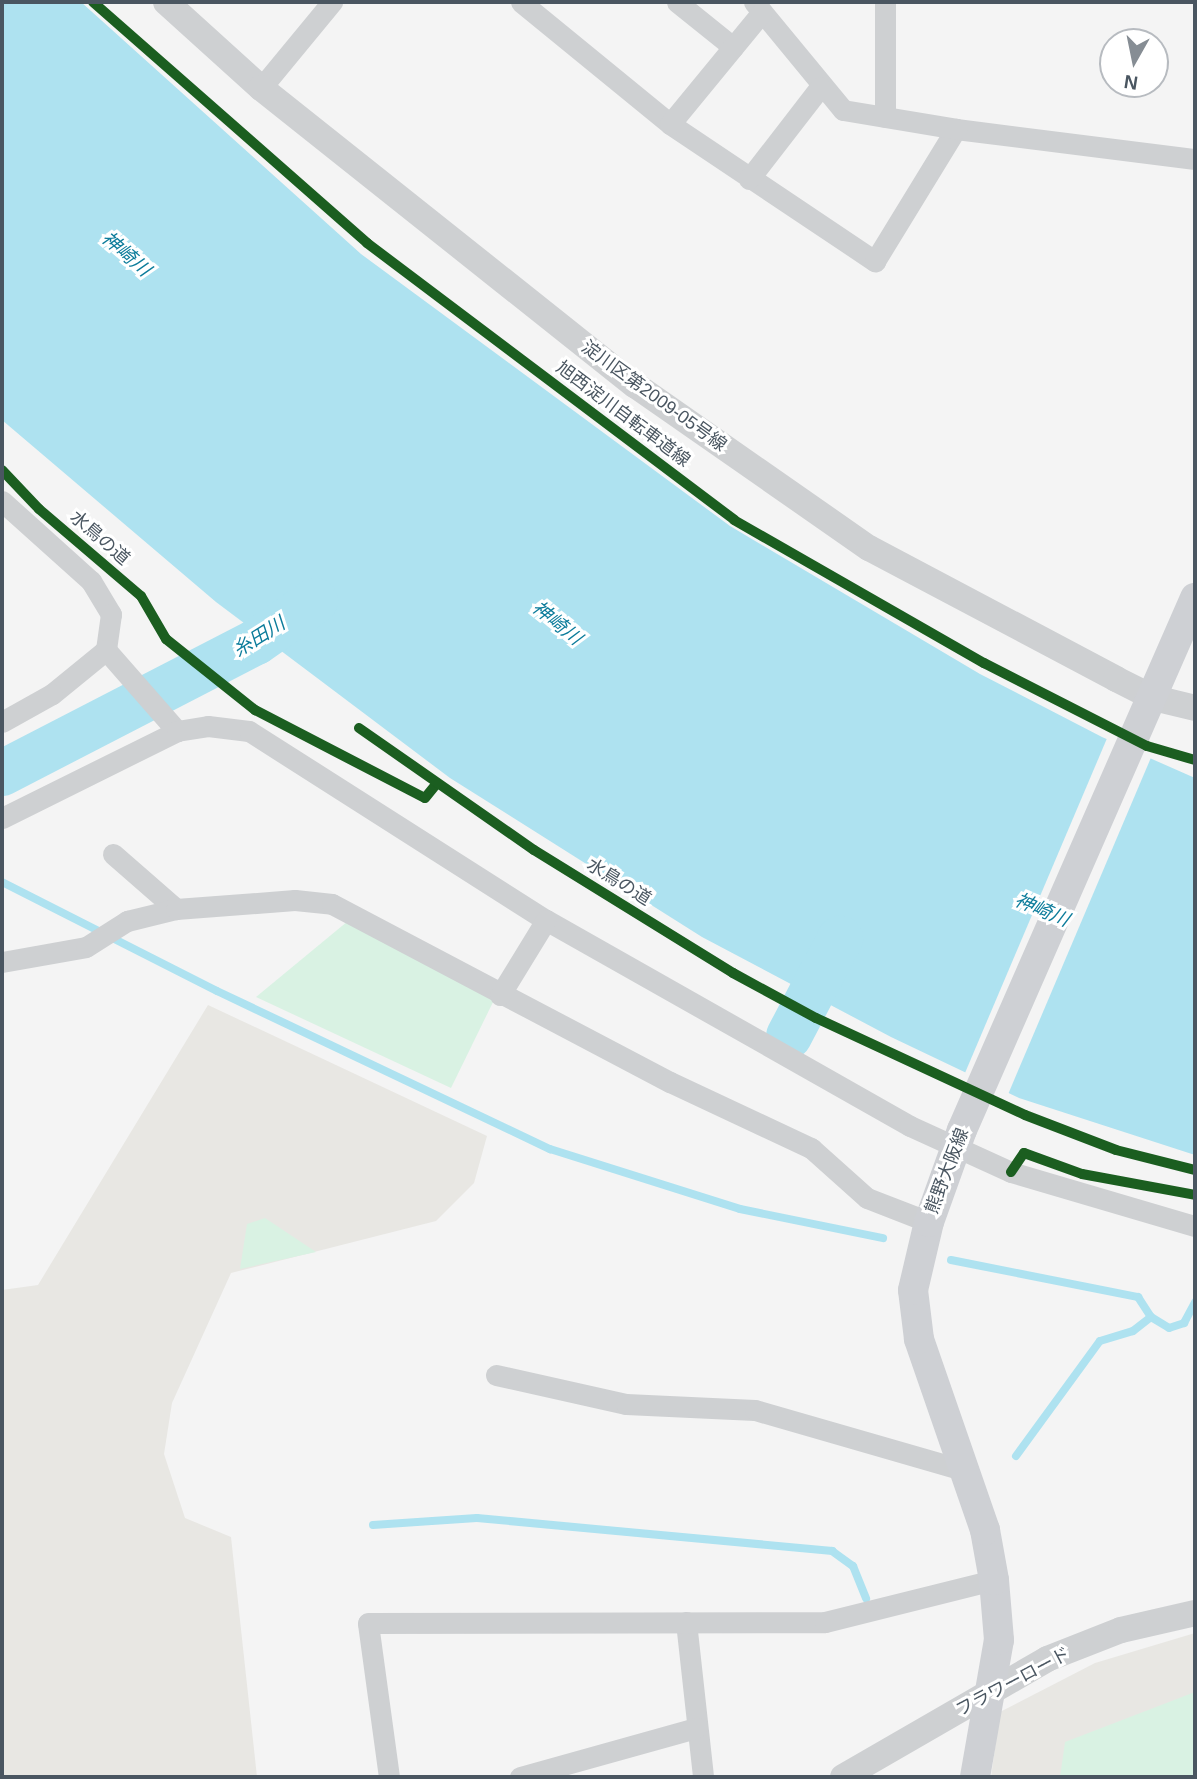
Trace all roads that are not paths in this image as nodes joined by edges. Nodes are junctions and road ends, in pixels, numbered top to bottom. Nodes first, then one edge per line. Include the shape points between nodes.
1 (166, 2) edge
2 (332, 2) edge
3 (521, 2) edge
4 (677, 2) edge
5 (886, 2) edge
6 (758, 7) edge
7 (733, 47) junction
8 (820, 87) junction
9 (261, 88) junction
10 (886, 117) junction
11 (670, 124) junction
12 (956, 129) junction
13 (1195, 159) edge
14 (749, 179) junction
15 (2, 501) edge
16 (1195, 598) edge
17 (106, 650) junction
18 (1149, 704) junction
19 (1195, 708) edge
20 (2, 722) edge
21 (172, 723) junction
22 (2, 818) edge
23 (113, 855) dead end
24 (176, 909) junction
25 (545, 920) junction
26 (2, 962) edge
27 (500, 995) junction
28 (959, 1139) junction
29 (929, 1222) junction
30 (1195, 1226) edge
31 (496, 1375) dead end
32 (963, 1470) junction
33 (994, 1580) junction
34 (1195, 1613) edge
35 (686, 1622) junction
36 (987, 1695) junction
37 (696, 1728) junction
38 (389, 1777) edge
39 (520, 1777) edge
40 (703, 1777) edge
41 (843, 1777) edge
42 (975, 1777) edge

1 - 9 street, 淀川区第2009-05号線
2 - 9 street
3 - 11 street
4 - 7 street
5 - 10 street
6 - 7 street
6 - 8 street
7 - 11 street
8 - 10 street via 843,110
8 - 14 street
9 - 18 street, 淀川区第2009-05号線 via 635,385 869,548
10 - 12 street
11 - 14 street
12 - 13 street
12 - 14 street via 875,261
15 - 17 street via 91,581 111,614
16 - 18 main road, 熊野大阪線
17 - 20 street via 52,694
17 - 21 street
18 - 19 street, 淀川区第2009-05号線
18 - 28 main road, 熊野大阪線
21 - 22 street
21 - 25 street via 249,731
23 - 24 street
24 - 26 street via 127,921 86,947
24 - 27 street via 295,900 332,904
25 - 27 street
25 - 28 street via 719,1021
27 - 29 street via 811,1148 867,1198
28 - 29 main road, 熊野大阪線
28 - 30 street via 1011,1172
29 - 32 main road, 熊野大阪線 via 913,1290 919,1339
31 - 32 street via 626,1404 755,1409
32 - 33 main road, 熊野大阪線 via 985,1530
33 - 35 street via 825,1622
33 - 36 main road, 熊野大阪線 via 999,1640
34 - 36 street, フラワーロード via 1121,1630 1047,1659
35 - 37 street
35 - 38 street via 368,1623
36 - 41 street, フラワーロード
36 - 42 main road, 熊野大阪線
37 - 39 street
37 - 40 street

